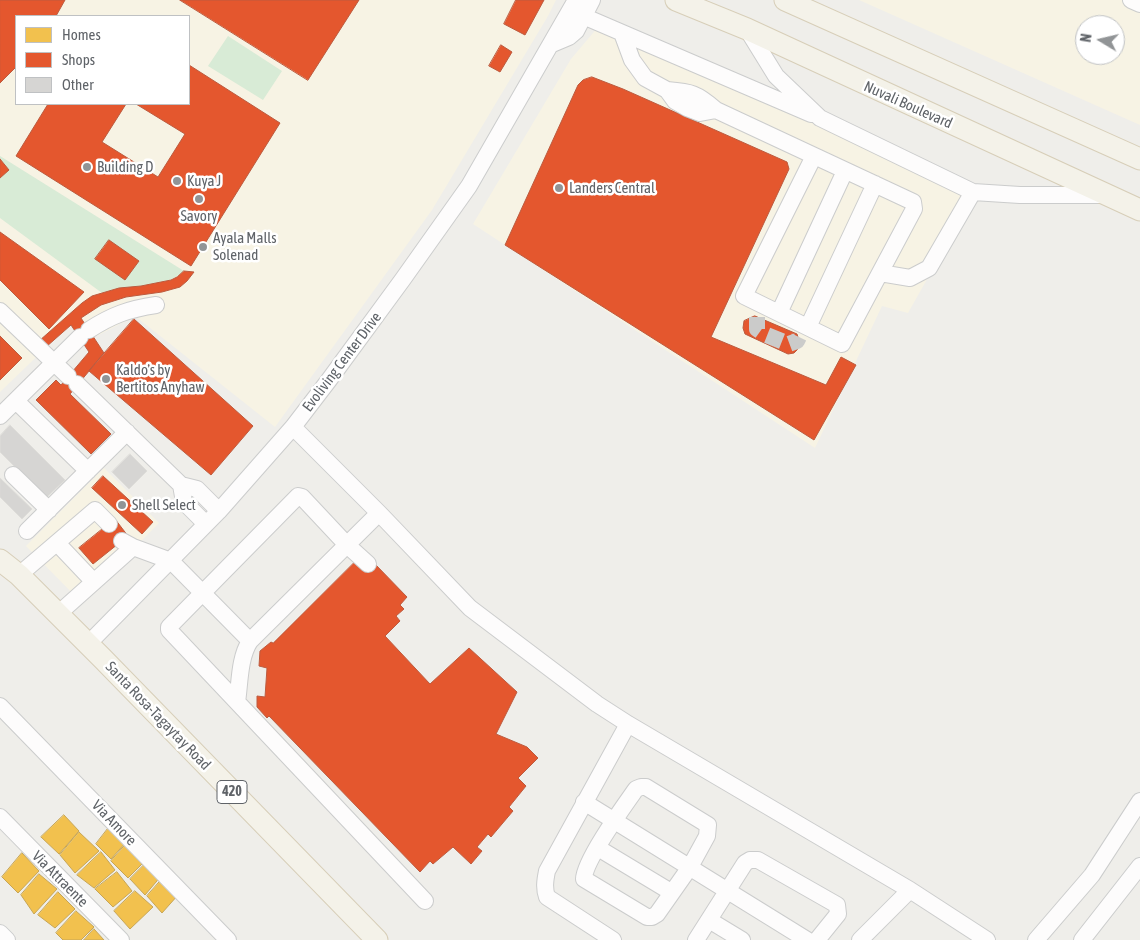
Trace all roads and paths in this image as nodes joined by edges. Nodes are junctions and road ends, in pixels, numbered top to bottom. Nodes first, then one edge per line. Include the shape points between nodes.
1 (576, 0) edge
2 (592, 0) edge
3 (676, 0) edge
4 (785, 0) edge
5 (1131, 0) edge
6 (1140, 4) edge
7 (583, 16) junction
8 (747, 29) junction
9 (622, 34) junction
10 (550, 45) junction
11 (820, 118) junction
12 (814, 156) junction
13 (1140, 159) edge
14 (845, 171) junction
15 (875, 184) junction
16 (973, 192) junction
17 (1108, 195) junction
18 (1140, 210) edge
19 (880, 273) junction
20 (156, 305) dead end
21 (0, 311) edge
22 (779, 313) junction
23 (804, 330) junction
24 (54, 363) junction
25 (16, 401) junction
26 (0, 416) edge
27 (293, 427) junction
28 (127, 432) junction
29 (88, 471) junction
30 (13, 475) dead end
31 (181, 485) junction
32 (48, 510) junction
33 (220, 511) junction
34 (379, 513) junction
35 (109, 524) dead end
36 (206, 524) junction
37 (27, 532) dead end
38 (57, 542) junction
39 (347, 545) junction
40 (0, 560) edge
41 (171, 561) junction
42 (368, 564) dead end
43 (19, 575) junction
44 (94, 582) junction
45 (203, 593) junction
46 (58, 614) junction
47 (250, 641) junction
48 (88, 644) junction
49 (237, 702) junction
50 (0, 706) edge
51 (628, 724) junction
52 (1140, 801) edge
53 (584, 802) junction
54 (0, 817) edge
55 (614, 821) junction
56 (598, 848) junction
57 (690, 866) junction
58 (1140, 866) edge
59 (727, 890) junction
60 (910, 890) junction
61 (671, 892) junction
62 (425, 901) dead end
63 (709, 920) junction
64 (0, 933) edge
65 (7, 940) edge
66 (121, 940) edge
67 (228, 940) edge
68 (377, 940) edge
69 (613, 940) edge
70 (696, 940) edge
71 (742, 940) edge
72 (808, 940) edge
73 (860, 940) edge
74 (987, 940) edge
75 (1036, 940) edge
76 (1082, 940) edge

1 - 10 street, Evoliving Center Drive
2 - 7 street
3 - 8 main road, Nuvali Boulevard
4 - 13 main road
5 - 6 street
7 - 9 street
7 - 10 street via 576,31
8 - 11 street via 776,76
8 - 17 main road, Nuvali Boulevard
9 - 11 street
9 - 12 street via 632,60 645,78 667,90 675,101 700,113 716,110
10 - 27 street, Evoliving Center Drive via 468,186
11 - 16 street
12 - 14 street
12 - 22 street via 744,296 760,311
14 - 15 street
14 - 22 street
15 - 19 street via 913,202 914,209
15 - 23 street
16 - 17 street
16 - 19 street via 929,268 910,278
17 - 18 main road, Nuvali Boulevard
19 - 23 street via 842,344
20 - 24 street via 116,314 84,333
21 - 24 street
22 - 23 street
24 - 25 street
24 - 28 street
25 - 26 street
25 - 29 street
27 - 33 street, Evoliving Center Drive
27 - 34 street
28 - 29 street
28 - 31 street
29 - 32 street
30 - 32 street
31 - 33 street via 197,489
31 - 36 street via 184,502
32 - 37 street
33 - 36 street, Evoliving Center Drive
34 - 39 street
34 - 51 street via 470,608
35 - 38 street via 96,510
36 - 41 street, Evoliving Center Drive
38 - 43 street
38 - 44 street
39 - 42 street
39 - 45 street via 298,496
39 - 47 street
40 - 43 main road, Santa Rosa-Tagaytay Road / 420
41 - 44 street via 127,544
41 - 45 street
41 - 48 street, Evoliving Center Drive
43 - 46 main road, Santa Rosa-Tagaytay Road / 420
44 - 46 street
45 - 47 street
45 - 49 street via 169,630
46 - 48 main road, Santa Rosa-Tagaytay Road / 420
47 - 49 street via 243,660
48 - 68 main road, Santa Rosa-Tagaytay Road / 420
49 - 62 street
50 - 67 street, Via Amore
51 - 53 street
51 - 60 street
52 - 75 street via 1092,875
53 - 55 street
53 - 69 street via 547,871 544,890 547,897
54 - 66 street, Via Attraente
55 - 56 street
55 - 57 street
55 - 57 street via 636,788 646,787 708,825 707,836
56 - 61 street
56 - 61 street via 585,869 584,879 631,908 652,917
57 - 59 street
57 - 61 street
58 - 76 street
59 - 63 street
59 - 72 street
59 - 72 street via 745,863 758,860 837,905 838,914
60 - 73 street
60 - 74 street
63 - 70 street
63 - 71 street
64 - 65 street

